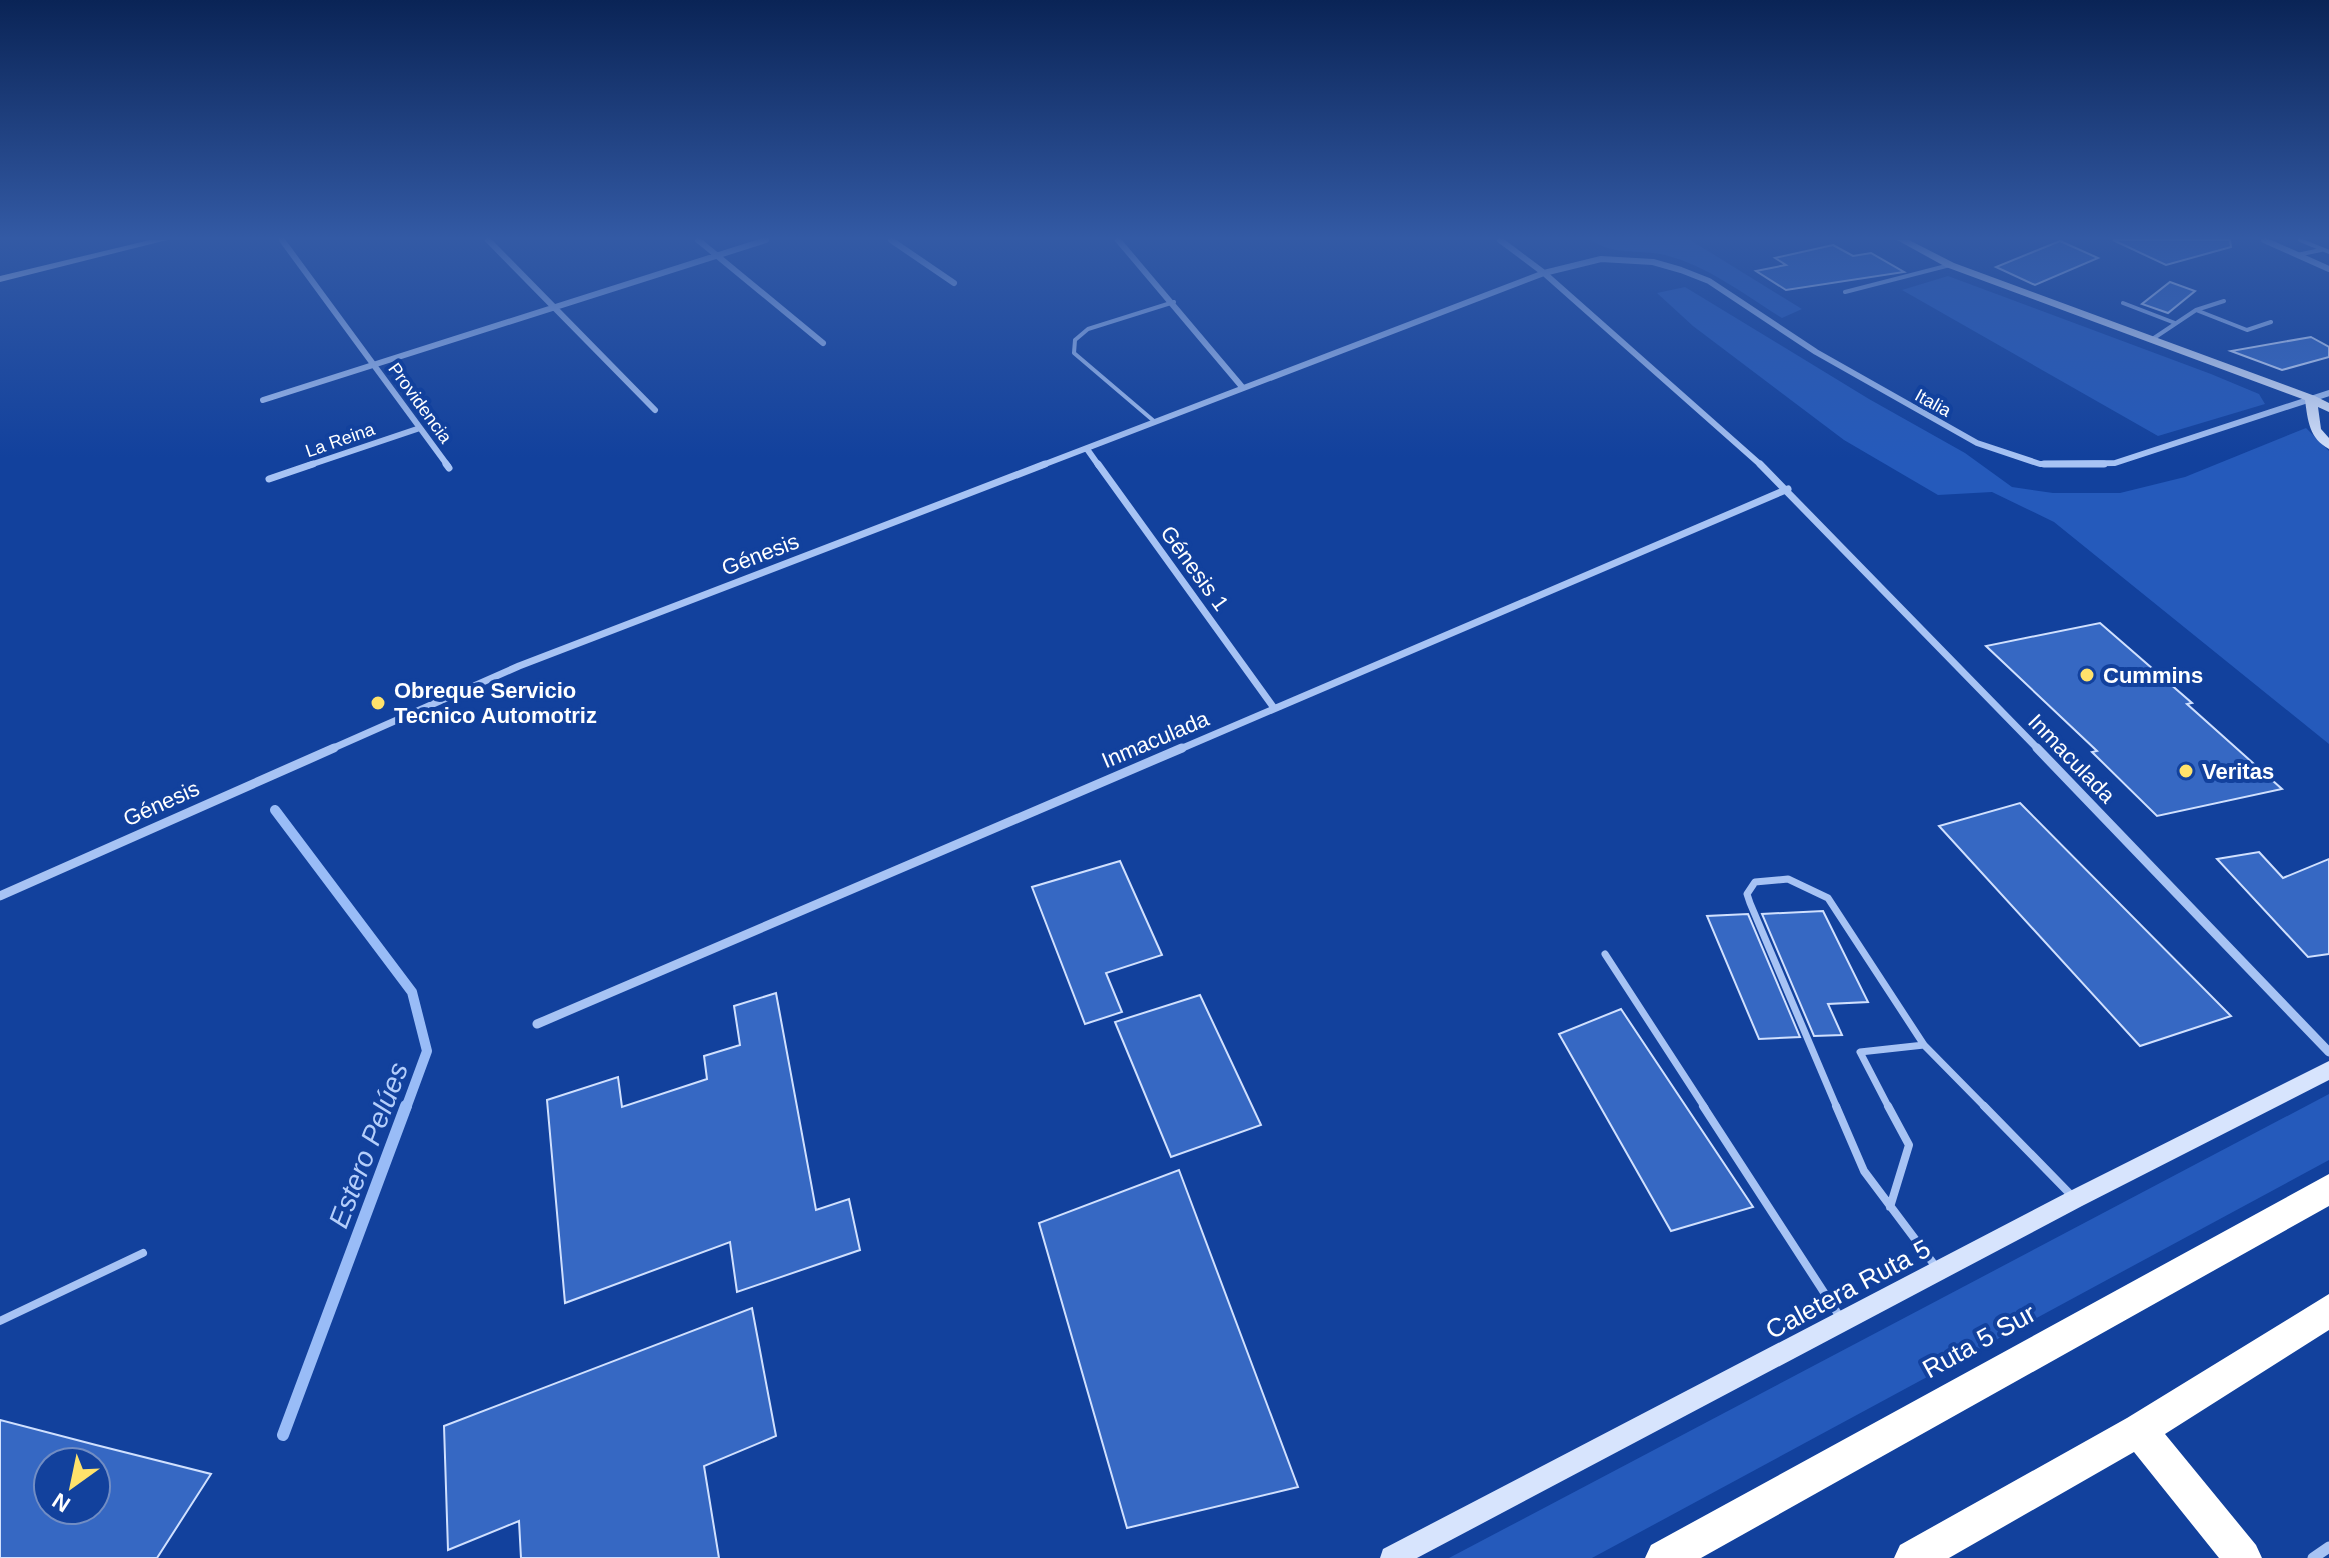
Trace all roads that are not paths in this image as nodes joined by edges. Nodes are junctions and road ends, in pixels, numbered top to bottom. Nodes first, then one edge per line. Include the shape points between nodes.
1 (336, 313) edge
2 (537, 313) edge
3 (561, 313) edge
4 (786, 313) edge
5 (1140, 313) edge
6 (1183, 313) edge
7 (1440, 313) edge
8 (1589, 313) edge
9 (1754, 313) edge
10 (2078, 313) edge
11 (2149, 313) edge
12 (2192, 313) edge
13 (2203, 313) edge
14 (2271, 322) dead end
15 (2176, 323) junction
16 (2151, 340) junction
17 (823, 343) dead end
18 (374, 364) junction
19 (1243, 388) junction
20 (2329, 393) edge
21 (2311, 398) junction
22 (263, 400) dead end
23 (2329, 408) edge
24 (655, 410) dead end
25 (1155, 422) junction
26 (420, 428) junction
27 (2329, 445) edge
28 (1087, 449) junction
29 (449, 468) dead end
30 (269, 479) dead end
31 (1788, 489) junction
32 (1274, 708) junction
33 (0, 896) edge
34 (1605, 954) dead end
35 (537, 1024) dead end
36 (1924, 1045) junction
37 (2329, 1052) edge
38 (2329, 1070) edge
39 (2329, 1189) edge
40 (2075, 1199) junction
41 (1890, 1207) junction
42 (143, 1253) dead end
43 (1940, 1273) junction
44 (2329, 1311) edge
45 (0, 1321) edge
46 (1844, 1323) junction
47 (2139, 1430) junction
48 (2329, 1547) edge
49 (1392, 1558) edge
50 (1664, 1558) edge
51 (1913, 1558) edge
52 (2243, 1558) edge
53 (2313, 1558) edge

1 - 18 street, Providencia
2 - 18 street
3 - 24 street
4 - 17 street
5 - 25 lane via 1088,329 1075,340 1074,353
6 - 19 street
7 - 19 street, Génesis
8 - 31 street, Inmaculada
9 - 21 street, Italia via 1977,443 2040,464 2115,463
10 - 16 street
11 - 15 lane
12 - 15 lane
13 - 14 lane via 2247,330
15 - 16 lane
16 - 21 street
18 - 22 street
18 - 26 street, Providencia
19 - 25 street, Génesis
20 - 21 street, Italia
21 - 23 street
21 - 27 street via 2315,430
25 - 28 street, Génesis
26 - 29 street, Providencia
26 - 30 street, La Reina
28 - 32 street, Génesis 1
28 - 33 street, Génesis via 519,666
31 - 32 street, Inmaculada
31 - 37 street, Inmaculada
32 - 35 street, Inmaculada
34 - 46 lane
36 - 40 lane
36 - 41 lane via 1860,1052 1909,1145
36 - 41 lane via 1828,898 1788,879 1767,879 1750,887 1750,903 1864,1171
38 - 40 street, Caletera Ruta 5
39 - 50 highway, Ruta 5 Sur
40 - 43 street, Caletera Ruta 5
41 - 43 lane
42 - 45 lane
43 - 46 street, Caletera Ruta 5
44 - 47 highway
46 - 49 street, Caletera Ruta 5
47 - 51 highway
47 - 52 highway
48 - 53 street

